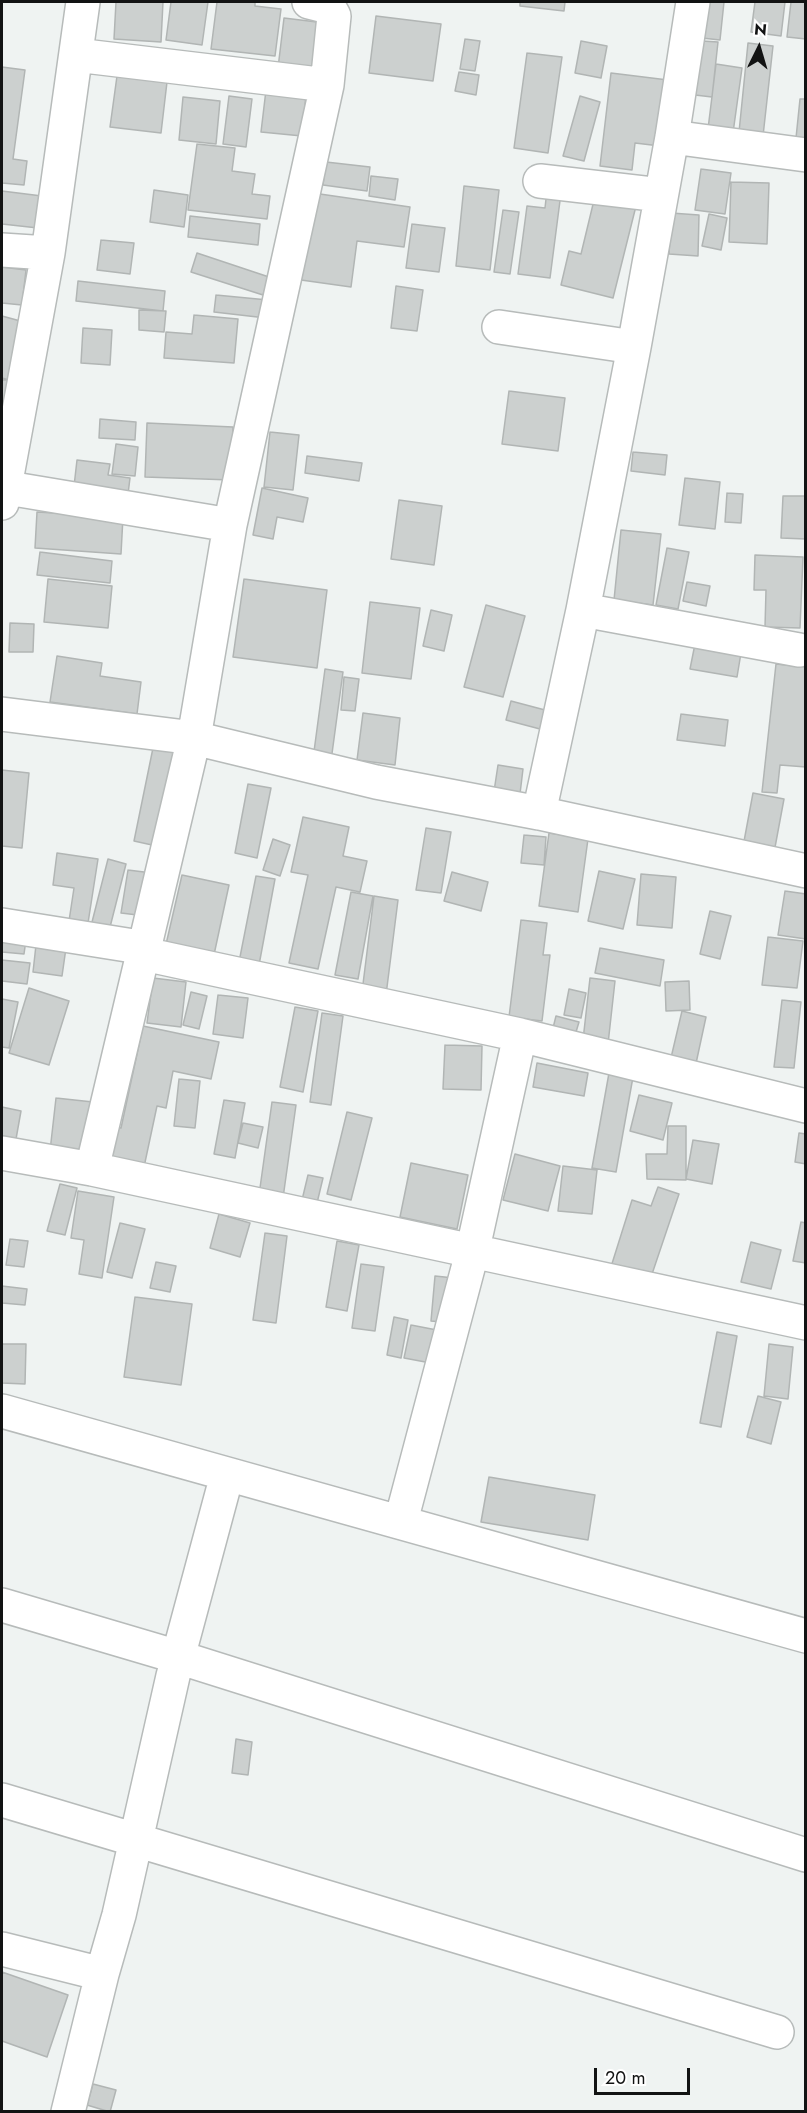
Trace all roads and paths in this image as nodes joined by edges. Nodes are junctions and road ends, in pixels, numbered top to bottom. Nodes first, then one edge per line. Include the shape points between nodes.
1 (83, 2) edge
2 (309, 2) edge
3 (693, 2) edge
4 (76, 56) junction
5 (327, 85) junction
6 (672, 137) junction
7 (806, 155) edge
8 (540, 181) dead end
9 (661, 195) junction
10 (2, 250) edge
11 (48, 253) junction
12 (499, 327) dead end
13 (634, 348) junction
14 (2, 492) edge
15 (230, 525) junction
16 (583, 610) junction
17 (799, 650) dead end
18 (2, 714) edge
19 (194, 738) junction
20 (539, 813) junction
21 (806, 872) edge
22 (2, 925) edge
23 (145, 951) junction
24 (520, 1035) junction
25 (806, 1106) edge
26 (2, 1153) edge
27 (92, 1169) junction
28 (472, 1253) junction
29 (806, 1323) edge
30 (2, 1411) edge
31 (227, 1475) junction
32 (401, 1521) junction
33 (2, 1605) edge
34 (806, 1636) edge
35 (178, 1657) junction
36 (2, 1800) edge
37 (136, 1840) junction
38 (806, 1855) edge
39 (2, 1950) edge
40 (102, 1974) junction
41 (777, 2032) dead end
42 (68, 2112) edge

1 - 4 street
2 - 5 street via 329,7 334,16
3 - 6 street
4 - 5 street
4 - 11 street
5 - 15 street
6 - 7 street
6 - 9 street
8 - 9 street
9 - 13 street
10 - 11 street
11 - 14 street
12 - 13 street
13 - 16 street
14 - 15 street
15 - 19 street
16 - 17 street
16 - 20 street
18 - 19 street
19 - 20 street via 376,782
19 - 23 street
20 - 21 street
22 - 23 street
23 - 24 street
23 - 27 street
24 - 25 street
24 - 28 street
26 - 27 street
27 - 28 street
28 - 29 street
28 - 32 street
30 - 31 street
31 - 32 street
31 - 35 street
32 - 34 street
33 - 35 street
35 - 37 street
35 - 38 street
36 - 37 street
37 - 40 street
37 - 41 street
39 - 40 street
40 - 42 street

